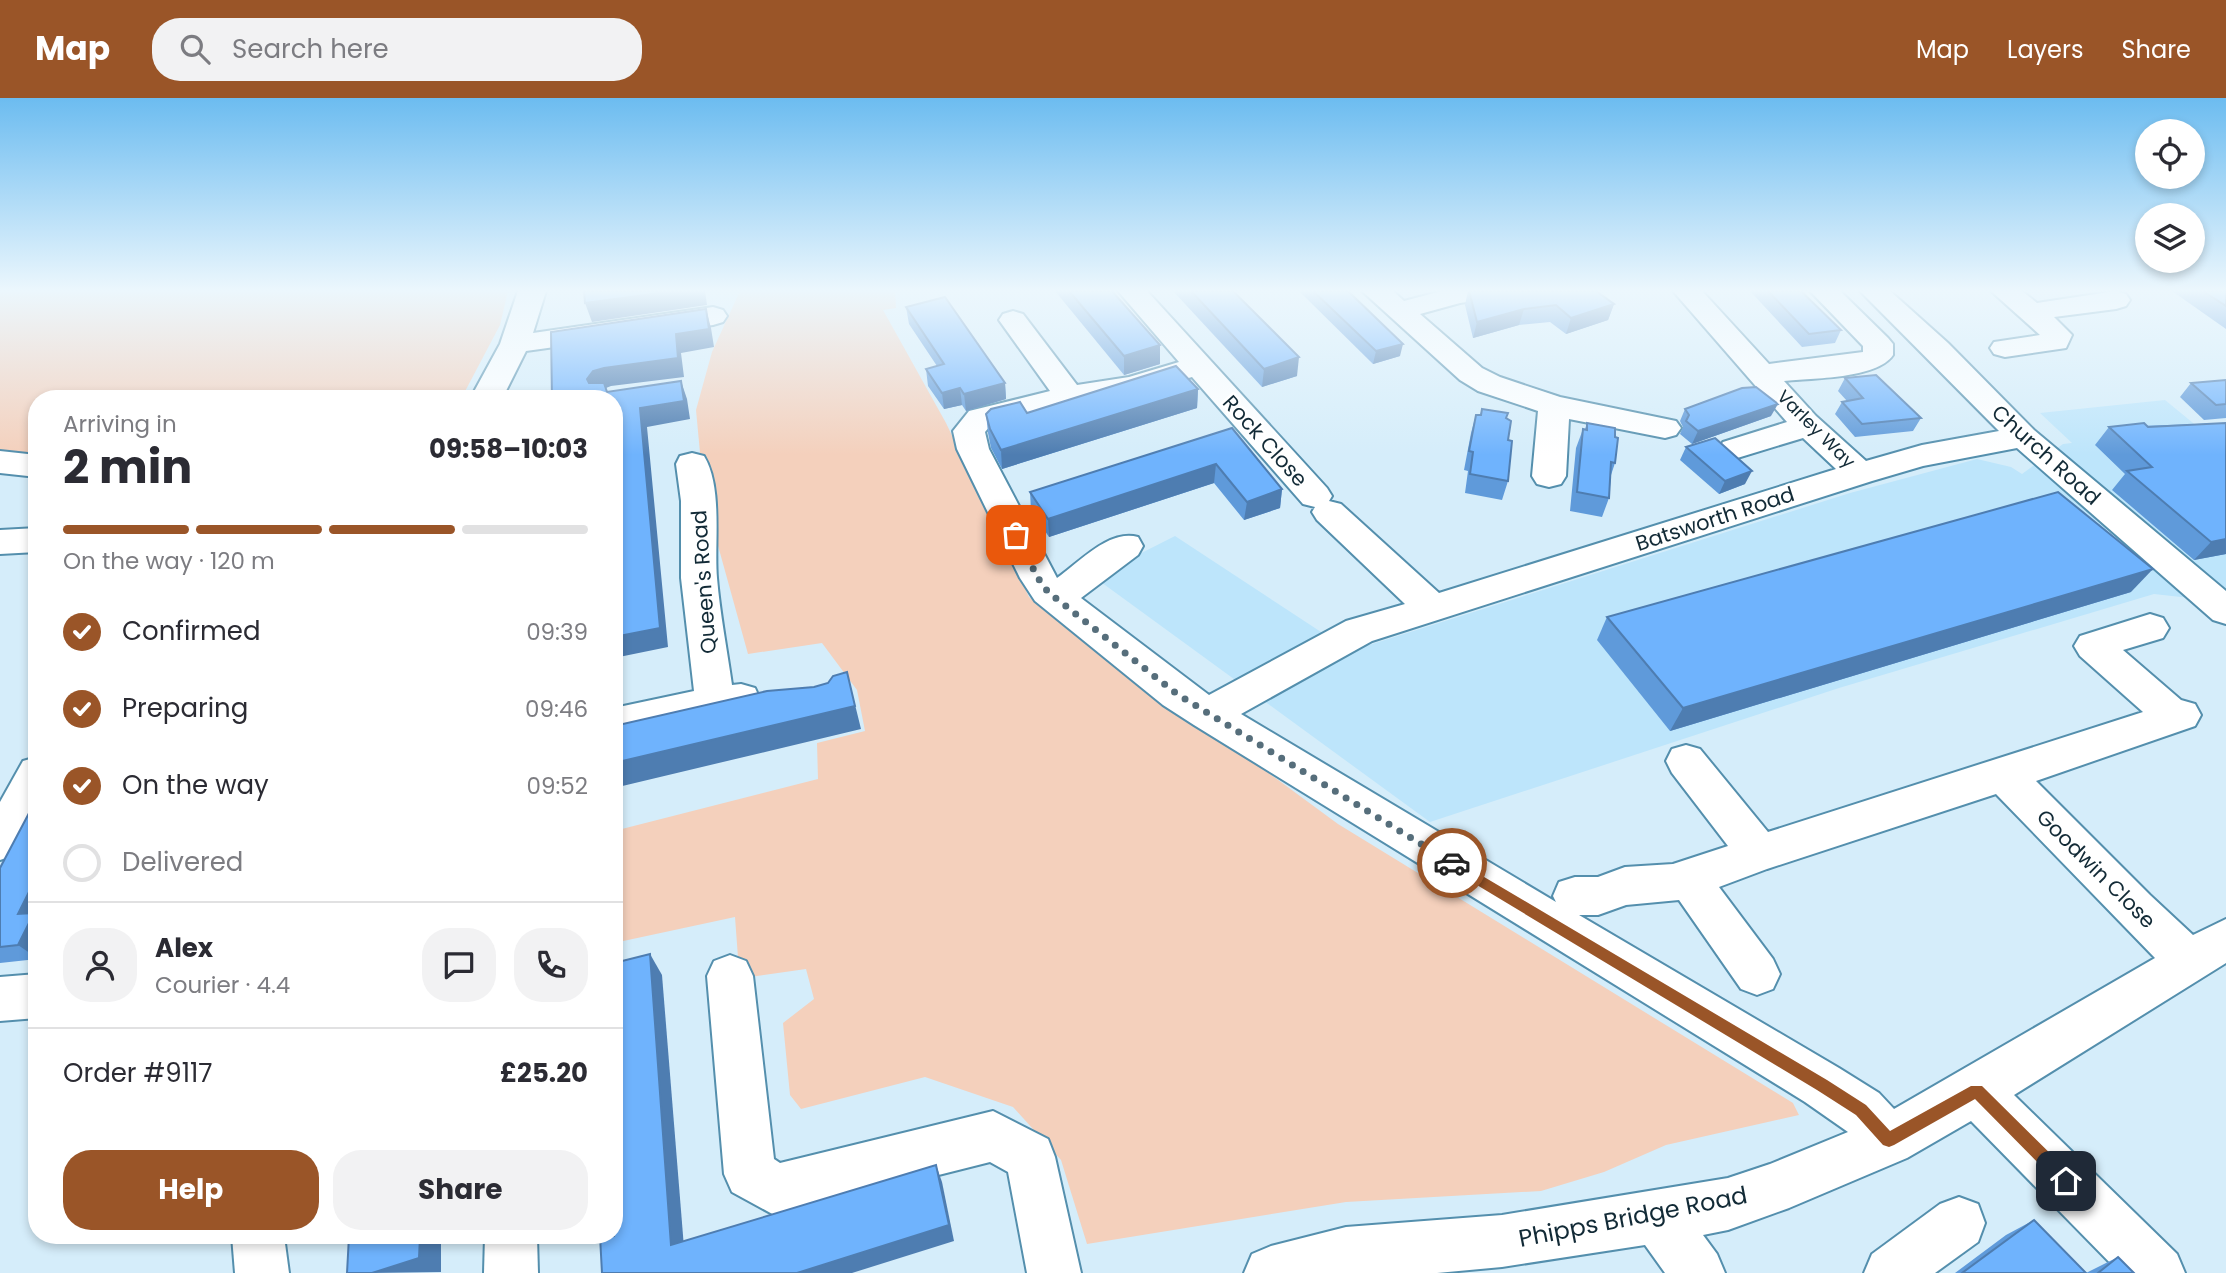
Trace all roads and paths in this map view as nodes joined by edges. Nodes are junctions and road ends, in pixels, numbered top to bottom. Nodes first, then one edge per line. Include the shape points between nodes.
1 (514, 346) edge
2 (1032, 346) edge
3 (1180, 346) edge
4 (1439, 346) edge
5 (1737, 346) edge
6 (1878, 346) edge
7 (1934, 346) edge
8 (2023, 346) edge
9 (2005, 348) dead end
10 (1198, 366) junction
11 (1763, 374) junction
12 (491, 390) edge
13 (1069, 396) junction
14 (1554, 406) junction
15 (1809, 426) junction
16 (1665, 428) dead end
17 (2023, 437) junction
18 (1734, 449) dead end
19 (0, 462) edge
20 (692, 464) dead end
21 (28, 465) edge
22 (1860, 473) junction
23 (1549, 476) dead end
24 (28, 540) edge
25 (0, 542) edge
26 (1126, 546) dead end
27 (2218, 594) edge
28 (1057, 597) junction
29 (1412, 615) junction
30 (2150, 628) dead end
31 (780, 696) edge
32 (715, 701) junction
33 (1208, 714) junction
34 (623, 722) edge
35 (1686, 761) dead end
36 (2004, 775) junction
37 (28, 790) edge
38 (0, 842) edge
39 (1759, 853) junction
40 (1695, 877) junction
41 (1575, 896) dead end
42 (2208, 950) edge
43 (1757, 974) dead end
44 (730, 976) dead end
45 (28, 997) edge
46 (0, 999) edge
47 (1976, 1091) junction
48 (1889, 1140) junction
49 (1657, 1217) junction
50 (1959, 1223) dead end
51 (259, 1244) edge
52 (511, 1244) edge
53 (1506, 1257) edge
54 (262, 1273) edge
55 (511, 1273) edge
56 (1055, 1273) edge
57 (1272, 1273) edge
58 (1698, 1273) edge
59 (1891, 1273) edge
60 (2158, 1273) edge

1 - 12 street
2 - 13 street
3 - 10 street, Rock Close
4 - 14 street via 1471,374 1500,389
5 - 11 street, Varley Way
6 - 11 street via 1878,355 1861,363
7 - 17 street, Church Road
8 - 9 street
10 - 13 street via 1133,386
10 - 29 street, Rock Close via 1322,504
11 - 15 street, Varley Way
13 - 28 street via 980,418 970,430 973,449 1038,578
14 - 16 street via 1631,428
14 - 23 street
15 - 18 street
15 - 22 street, Varley Way
17 - 22 street, Batsworth Road
17 - 27 street, Church Road via 2082,490
19 - 21 street
20 - 32 street, Queen's Road via 698,501 699,578
22 - 29 street, Batsworth Road
24 - 25 street
26 - 28 street
28 - 33 street
29 - 33 street, Batsworth Road via 1359,631
30 - 36 street via 2093,646 2178,716
31 - 32 street
32 - 34 street
33 - 48 street via 1822,1085 1861,1110
35 - 39 street
36 - 39 street
36 - 42 street, Goodwin Close via 2134,909
37 - 38 street
39 - 40 street
40 - 41 street via 1625,886 1598,896
40 - 43 street via 1699,896
42 - 47 street, Phipps Bridge Road
44 - 56 street via 750,1174 776,1190 993,1136 1030,1157
45 - 46 street
47 - 48 street, Phipps Bridge Road
47 - 60 street
48 - 49 street, Phipps Bridge Road via 1771,1190 1728,1204
49 - 53 street, Phipps Bridge Road
49 - 58 street
50 - 59 street
51 - 54 street
52 - 55 street
53 - 57 street, Phipps Bridge Road via 1346,1254

